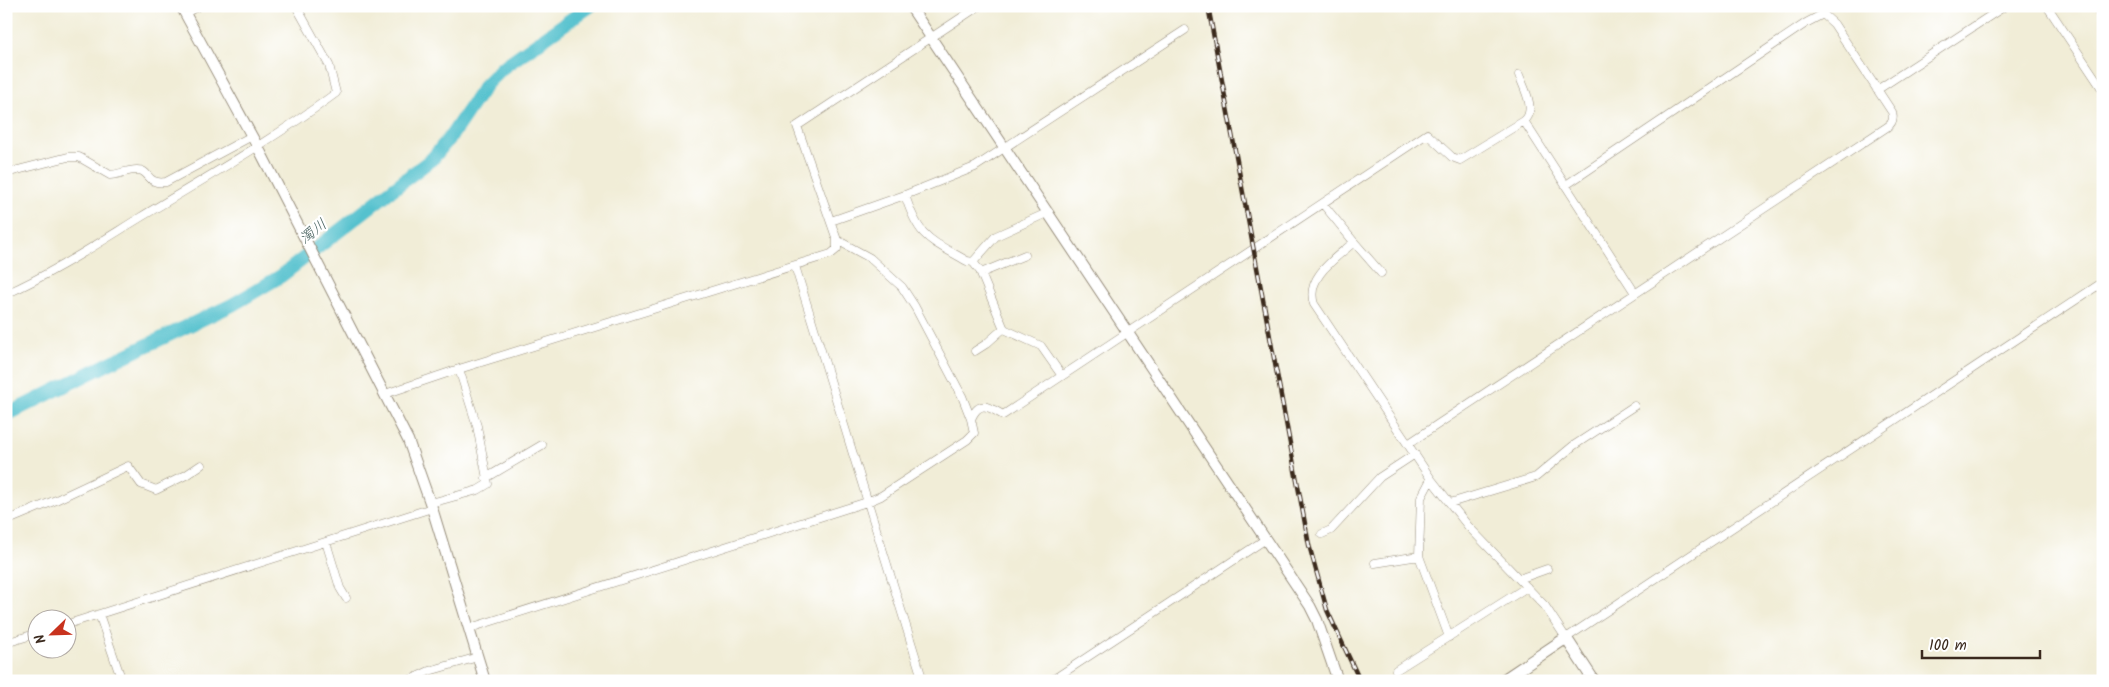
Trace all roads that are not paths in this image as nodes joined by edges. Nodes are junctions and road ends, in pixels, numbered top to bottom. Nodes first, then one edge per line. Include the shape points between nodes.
1 (199, 6) edge
2 (296, 6) edge
3 (910, 6) edge
4 (979, 6) edge
5 (2005, 6) edge
6 (2047, 6) edge
7 (2095, 6) edge
8 (183, 10) edge
9 (2103, 19) edge
10 (1185, 30) dead end
11 (932, 38) junction
12 (1519, 75) dead end
13 (1877, 90) junction
14 (2103, 90) edge
15 (1524, 121) junction
16 (250, 138) junction
17 (1004, 146) junction
18 (259, 150) junction
19 (6, 173) edge
20 (1566, 186) junction
21 (906, 194) junction
22 (1323, 204) junction
23 (1049, 212) junction
24 (831, 221) junction
25 (837, 240) junction
26 (1354, 242) junction
27 (1025, 255) dead end
28 (973, 262) junction
29 (795, 266) junction
30 (1381, 273) dead end
31 (981, 274) junction
32 (2103, 282) edge
33 (1635, 293) junction
34 (6, 294) edge
35 (1004, 328) junction
36 (1128, 332) junction
37 (975, 351) dead end
38 (459, 369) junction
39 (1062, 376) junction
40 (385, 394) junction
41 (1634, 406) dead end
42 (971, 419) junction
43 (1408, 444) junction
44 (542, 445) dead end
45 (1415, 454) junction
46 (201, 465) dead end
47 (486, 478) junction
48 (1432, 479) junction
49 (867, 502) junction
50 (1450, 503) junction
51 (431, 506) junction
52 (6, 521) edge
53 (1322, 534) dead end
54 (1266, 539) junction
55 (326, 542) junction
56 (1419, 556) junction
57 (1375, 563) dead end
58 (1547, 569) dead end
59 (1519, 579) junction
60 (1527, 587) junction
61 (346, 598) dead end
62 (99, 614) junction
63 (78, 621) edge
64 (470, 628) junction
65 (28, 636) edge
66 (1449, 637) junction
67 (1566, 638) junction
68 (6, 643) edge
69 (478, 656) junction
70 (1396, 670) dead end
71 (122, 681) edge
72 (408, 681) edge
73 (485, 681) edge
74 (923, 681) edge
75 (1051, 681) edge
76 (1338, 681) edge
77 (1502, 681) edge
78 (1594, 681) edge

1 - 8 street
2 - 18 street via 329,65 336,93
3 - 11 street
4 - 11 street
5 - 13 street
6 - 14 street
7 - 9 street
8 - 16 street
10 - 17 street
11 - 17 street
11 - 24 street via 798,126
12 - 15 street via 1530,109 1530,115
13 - 20 street via 1829,18 1823,14
13 - 33 street via 1892,112 1891,124
15 - 20 street
15 - 22 street via 1460,160 1452,157 1427,134
16 - 18 street
16 - 19 street via 166,182 151,180 138,169 110,175 79,157
17 - 21 street via 968,170
17 - 23 street
18 - 34 street
18 - 40 street
20 - 33 street
21 - 24 street
21 - 28 street via 927,238
22 - 26 street
22 - 36 street
23 - 28 street via 996,236
23 - 36 street
24 - 25 street
25 - 29 street via 837,249 830,254
25 - 42 street via 870,258 902,287
26 - 30 street
26 - 43 street via 1321,272 1315,281 1312,298
27 - 31 street
28 - 31 street
29 - 38 street
29 - 49 street
31 - 35 street
32 - 67 street
33 - 43 street
35 - 37 street
35 - 39 street via 1041,346
36 - 39 street
36 - 54 street
38 - 40 street
38 - 47 street via 476,426
39 - 42 street via 1002,415 989,406 982,406 975,410
40 - 51 street via 408,440
41 - 50 street via 1573,446 1536,477
42 - 49 street via 974,433 967,440
43 - 45 street
44 - 47 street
45 - 48 street
45 - 53 street via 1380,477 1331,530
46 - 52 street via 156,490 141,484 128,466
47 - 51 street via 486,487
48 - 50 street
48 - 56 street via 1421,498
49 - 64 street
49 - 74 street
50 - 59 street
51 - 55 street
51 - 64 street
54 - 75 street
54 - 76 street via 1317,620
55 - 61 street
55 - 62 street
56 - 57 street
56 - 66 street
58 - 59 street
59 - 60 street
60 - 66 street
60 - 67 street via 1551,614
62 - 63 street
62 - 71 street
64 - 69 street
65 - 68 street
66 - 70 street
67 - 77 main road
67 - 78 main road
69 - 72 street
69 - 73 street

